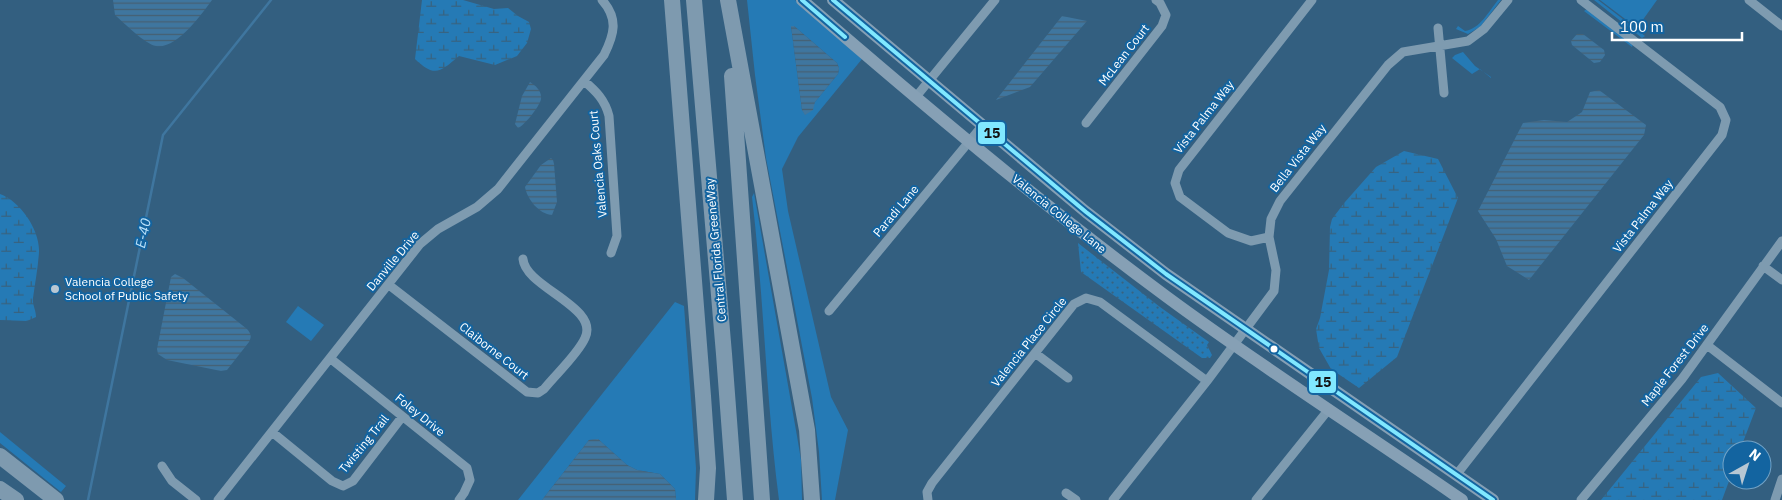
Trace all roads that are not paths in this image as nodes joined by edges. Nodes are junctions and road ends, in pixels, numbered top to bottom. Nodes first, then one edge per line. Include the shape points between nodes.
1 (602, 0) edge
2 (672, 0) edge
3 (694, 0) edge
4 (727, 0) edge
5 (802, 0) edge
6 (995, 0) edge
7 (1156, 0) edge
8 (1312, 0) edge
9 (1508, 0) edge
10 (1581, 0) edge
11 (1749, 0) edge
12 (837, 2) edge
13 (1782, 26) edge
14 (1438, 28) dead end
15 (1441, 44) junction
16 (584, 81) junction
17 (930, 82) junction
18 (1444, 93) dead end
19 (915, 98) junction
20 (1086, 123) dead end
21 (982, 126) junction
22 (969, 142) junction
23 (1269, 237) junction
24 (1782, 242) edge
25 (611, 253) dead end
26 (523, 259) dead end
27 (1763, 266) junction
28 (1782, 280) edge
29 (389, 285) junction
30 (829, 311) dead end
31 (1246, 330) junction
32 (1234, 346) junction
33 (1707, 346) junction
34 (1035, 353) junction
35 (331, 359) junction
36 (1068, 378) dead end
37 (1207, 382) junction
38 (703, 396) junction
39 (1782, 403) edge
40 (1329, 410) junction
41 (402, 417) junction
42 (272, 432) junction
43 (0, 456) edge
44 (162, 466) dead end
45 (760, 468) junction
46 (1457, 474) junction
47 (1782, 479) edge
48 (0, 488) edge
49 (1066, 493) dead end
50 (0, 494) edge
51 (8, 500) edge
52 (16, 500) edge
53 (56, 500) edge
54 (196, 500) edge
55 (218, 500) edge
56 (459, 500) edge
57 (706, 500) edge
58 (716, 500) edge
59 (735, 500) edge
60 (762, 500) edge
61 (771, 500) edge
62 (812, 500) edge
63 (928, 500) edge
64 (1076, 500) edge
65 (1113, 500) edge
66 (1256, 500) edge
67 (1462, 500) edge
68 (1493, 500) edge
69 (1581, 500) edge
70 (1775, 500) edge

1 - 16 street, Danville Drive via 612,17 613,36 604,55
2 - 38 highway
3 - 59 highway, Central Florida GreeneWay
4 - 45 highway
4 - 62 highway via 807,430
5 - 19 street, Valencia College Lane
6 - 17 street
7 - 20 street, McLean Court via 1166,15 1162,26
8 - 23 street, Vista Palma Way via 1178,170 1175,183 1180,197 1228,233 1251,241
9 - 15 street, Bella Vista Way via 1484,29 1468,41
10 - 46 street, Vista Palma Way via 1720,107 1726,120 1722,134
11 - 13 street
12 - 17 street, Valencia College Lane
14 - 15 street
15 - 18 street
15 - 23 street, Bella Vista Way via 1404,52 1388,65 1280,201 1271,219
16 - 25 street, Valencia Oaks Court via 602,99 609,116 617,236
16 - 29 street, Danville Drive via 498,189 477,207 438,229 420,244
17 - 19 street
17 - 21 street, Valencia College Lane
19 - 22 street, Valencia College Lane
21 - 22 street, Paradi Lane
21 - 31 street, Valencia College Lane via 1158,268
22 - 30 street, Paradi Lane
22 - 32 street, Valencia College Lane via 1102,249
23 - 31 street, Bella Vista Way via 1276,270 1274,291
24 - 27 street, Maple Forest Drive
26 - 29 street, Claiborne Court via 526,271 577,311 586,323 587,334 581,345 538,393 527,392
27 - 28 street
27 - 33 street, Maple Forest Drive
29 - 35 street, Danville Drive
31 - 32 street
31 - 46 street, Valencia College Lane
32 - 37 street
32 - 40 street, Valencia College Lane
33 - 39 street
33 - 69 street, Maple Forest Drive
34 - 36 street
34 - 37 street, Valencia Place Circle via 1074,304 1086,298 1100,302
34 - 63 street, Valencia Place Circle via 932,484 927,492
35 - 41 street, Foley Drive
35 - 42 street, Danville Drive
37 - 65 street
38 - 57 highway via 708,468
38 - 58 highway
40 - 66 street
40 - 67 street, Valencia College Lane
41 - 42 street, Twisting Trail via 353,481 343,486
41 - 56 street, Foley Drive via 467,468 470,480
42 - 55 street, Danville Drive
43 - 53 highway
44 - 54 street via 172,481
45 - 60 highway
45 - 61 highway
46 - 68 street, Valencia College Lane
47 - 70 street
48 - 52 highway
49 - 64 street
50 - 51 highway

